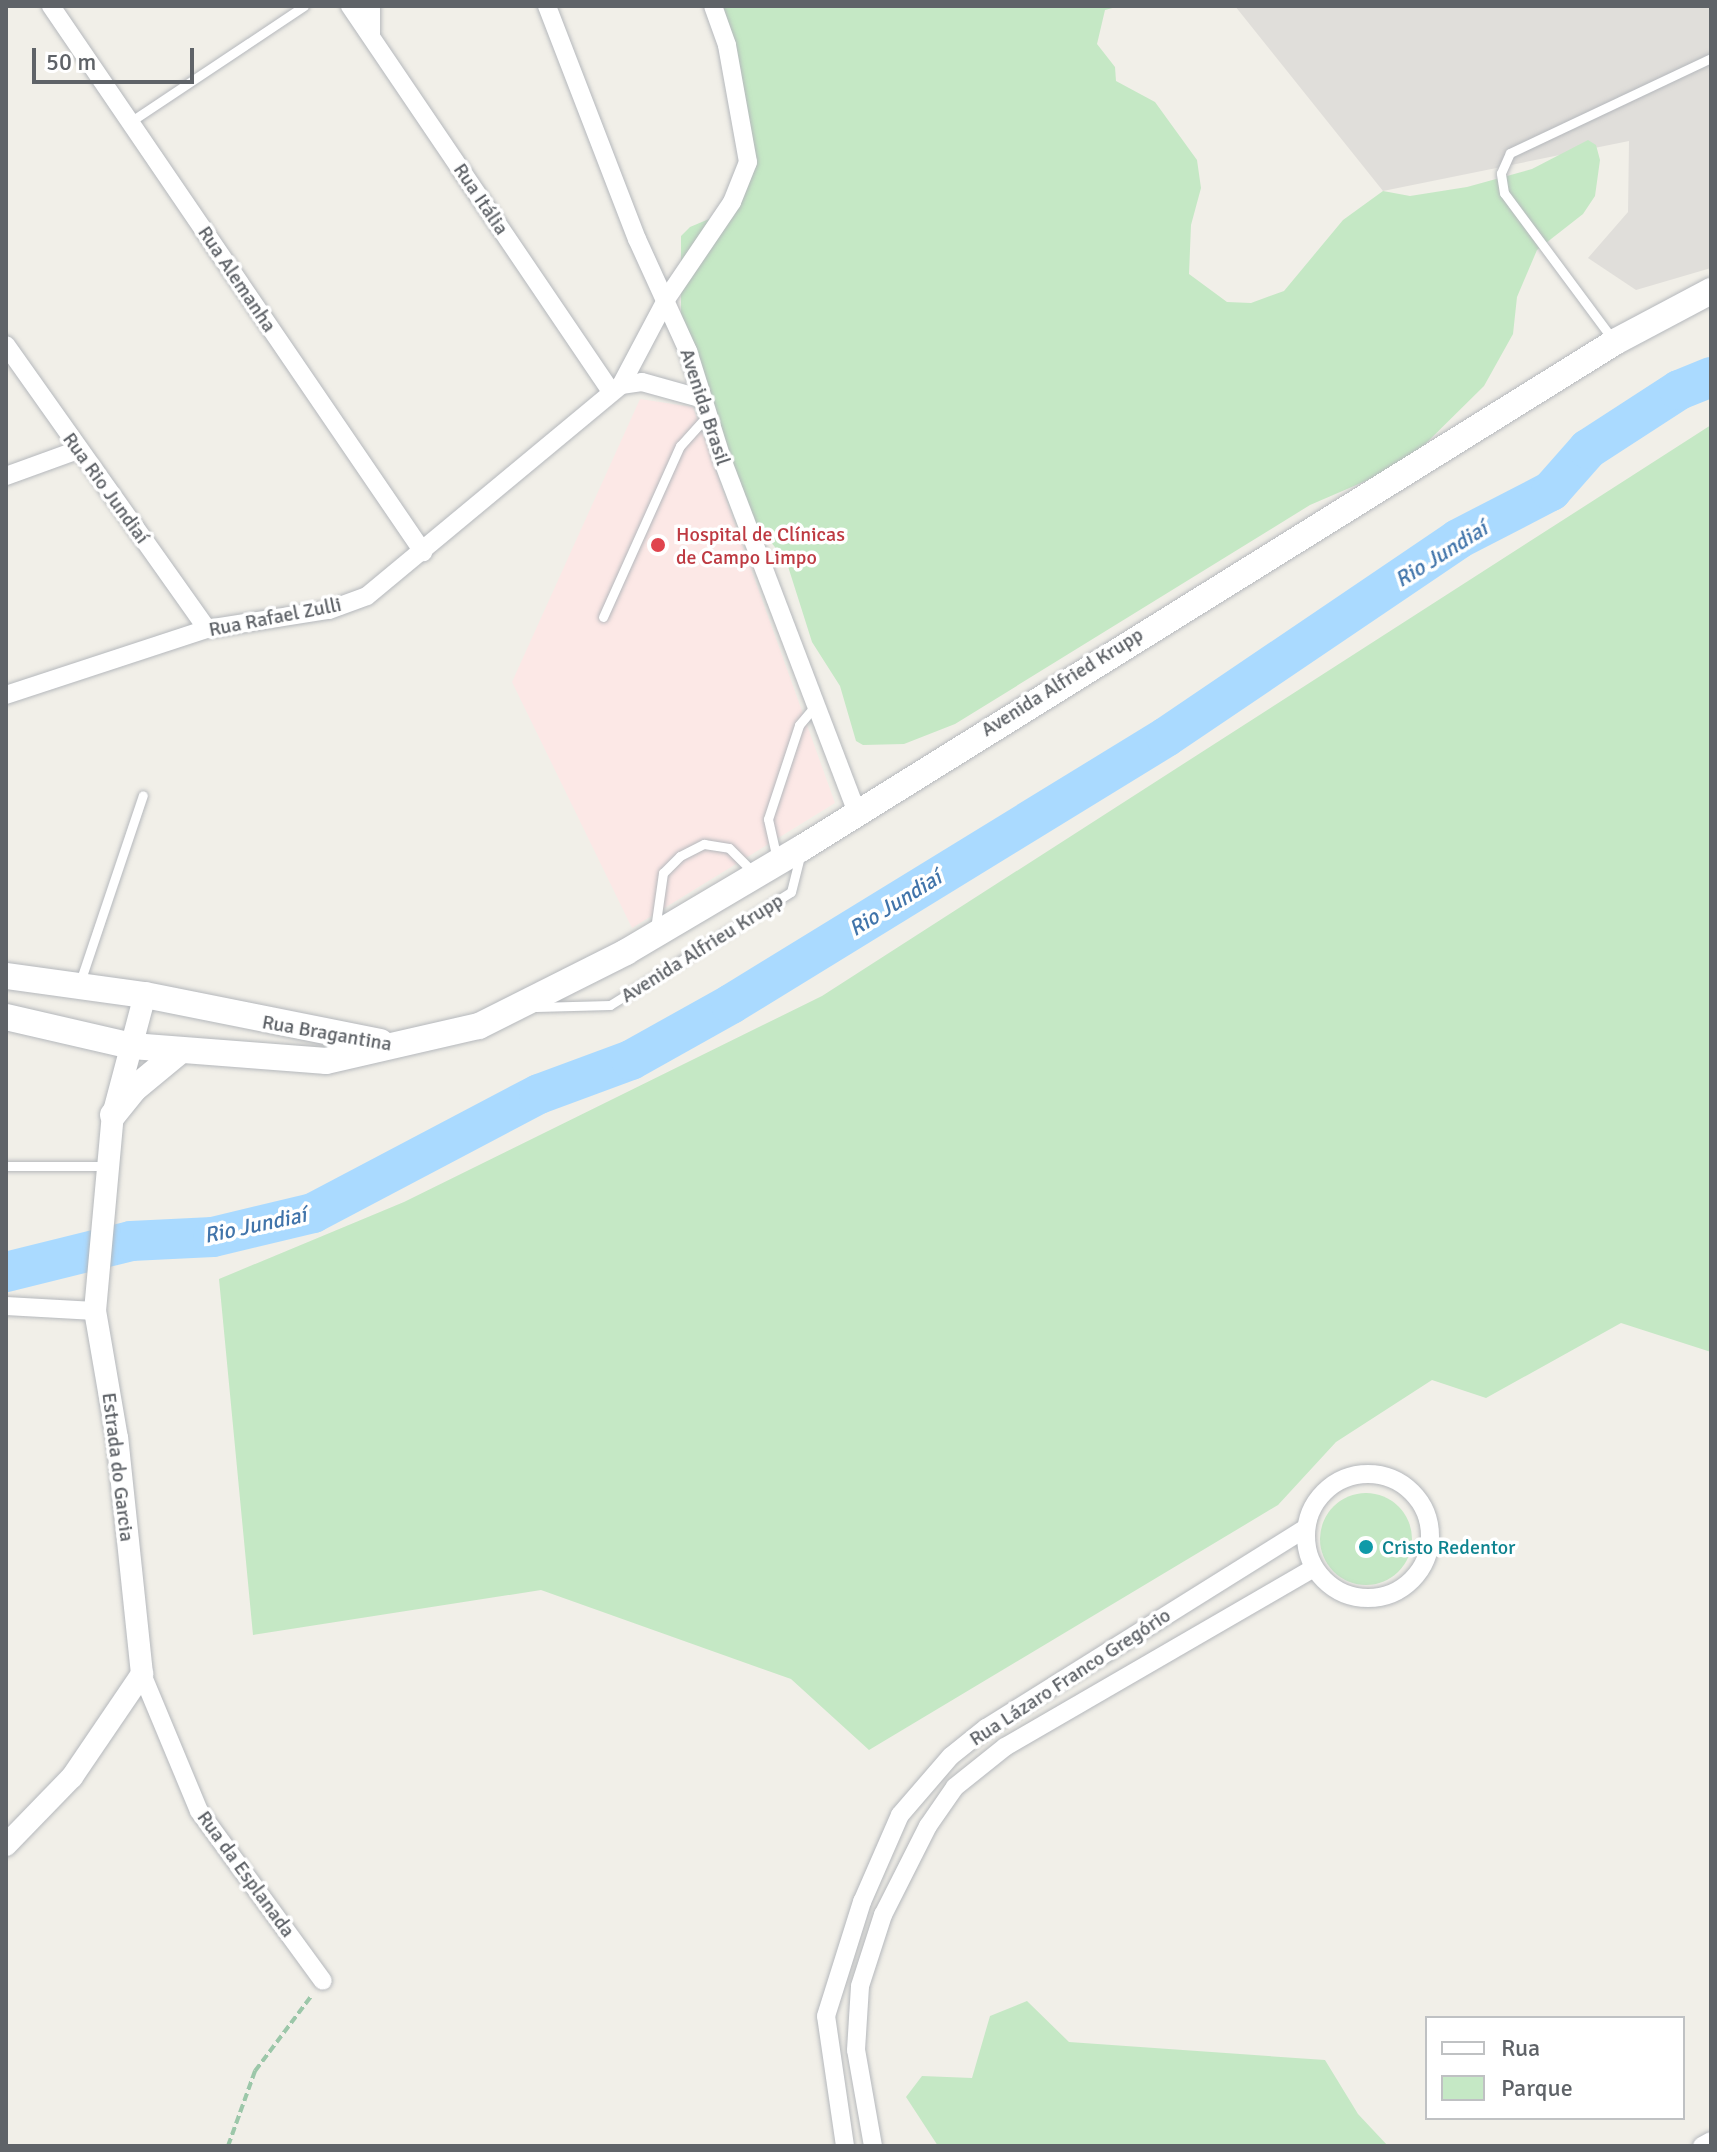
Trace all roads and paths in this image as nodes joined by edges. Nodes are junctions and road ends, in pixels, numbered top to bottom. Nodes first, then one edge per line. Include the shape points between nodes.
1 (51, 6) edge
2 (304, 6) edge
3 (350, 6) edge
4 (371, 6) edge
5 (547, 6) edge
6 (713, 6) edge
7 (371, 36) junction
8 (1711, 58) edge
9 (130, 122) junction
10 (1711, 291) edge
11 (667, 298) junction
12 (1615, 342) junction
13 (6, 345) edge
14 (616, 388) junction
15 (705, 407) junction
16 (78, 450) junction
17 (6, 476) edge
18 (423, 552) junction
19 (603, 617) dead end
20 (207, 629) junction
21 (6, 695) edge
22 (814, 707) junction
23 (143, 795) dead end
24 (856, 810) junction
25 (802, 848) junction
26 (768, 868) junction
27 (655, 935) junction
28 (6, 976) edge
29 (78, 988) junction
30 (145, 995) junction
31 (521, 1008) junction
32 (6, 1017) edge
33 (401, 1045) junction
34 (132, 1046) junction
35 (180, 1051) junction
36 (113, 1115) junction
37 (6, 1166) edge
38 (107, 1166) junction
39 (6, 1306) edge
40 (95, 1311) junction
41 (1306, 1528) junction
42 (1314, 1568) junction
43 (142, 1674) junction
44 (6, 1845) edge
45 (862, 1902) junction
46 (883, 1915) junction
47 (323, 1981) joint
48 (1711, 2141) edge
49 (228, 2146) edge
50 (845, 2146) edge
51 (873, 2146) edge
52 (1702, 2146) edge

1 - 9 street, Rua Alemanha
2 - 9 lane
3 - 7 street, Rua Itália
4 - 7 street
5 - 11 street, Avenida Brasil via 637,239
6 - 11 street via 727,45 748,162 732,202
7 - 14 street, Rua Itália
8 - 12 lane via 1510,153 1501,173 1504,193
9 - 18 street, Rua Alemanha
10 - 12 main road, Avenida Alfried Krupp
11 - 14 street
11 - 15 street, Avenida Brasil
12 - 24 main road, Avenida Alfried Krupp
13 - 16 street, Rua Rio Jundiaí
14 - 15 street via 642,382
14 - 18 street, Rua Rafael Zulli
15 - 19 lane via 680,446
15 - 22 street, Avenida Brasil
16 - 17 street
16 - 20 street, Rua Rio Jundiaí
18 - 20 street, Rua Rafael Zulli via 367,596 329,610
20 - 21 street, Rua Rafael Zulli
22 - 24 street, Avenida Brasil
22 - 26 lane via 799,725 768,819
23 - 29 lane
24 - 25 main road, Avenida Alfried Krupp
25 - 26 main road, Avenida Alfried Krupp
25 - 31 lane, Avenida Alfrieu Krupp via 791,892 610,1005
26 - 27 main road, Avenida Alfried Krupp
26 - 27 lane via 729,848 704,844 680,856 663,873
27 - 31 main road, Avenida Alfried Krupp
28 - 29 main road, Rua Bragantina
29 - 30 main road, Rua Bragantina
30 - 33 main road, Rua Bragantina
30 - 34 street, Estrada do Garcia
31 - 33 main road, Avenida Alfried Krupp via 479,1026
32 - 34 main road, Rua Bragantina
33 - 35 main road, Rua Bragantina via 326,1061
34 - 35 main road, Rua Bragantina
34 - 36 street, Estrada do Garcia
35 - 36 main road via 155,1069
36 - 38 street, Estrada do Garcia
37 - 38 lane
38 - 40 street, Estrada do Garcia
39 - 40 street
40 - 43 street, Estrada do Garcia via 117,1438
41 - 42 street
41 - 42 street via 1323,1493 1357,1475 1385,1477 1411,1491 1429,1524 1425,1562 1399,1590 1362,1598 1343,1593
41 - 45 street, Rua Lázaro Franco Gregório via 986,1728 951,1756 900,1815
42 - 46 street, Rua Lázaro Franco Gregório via 1005,1747 955,1787 928,1826
43 - 44 street via 72,1777
43 - 47 street, Rua da Esplanada via 199,1811
45 - 46 street
45 - 50 street, Rua Lázaro Franco Gregório via 826,2016
46 - 51 street, Rua Lázaro Franco Gregório via 854,2013
47 - 49 path via 255,2071
48 - 52 street

